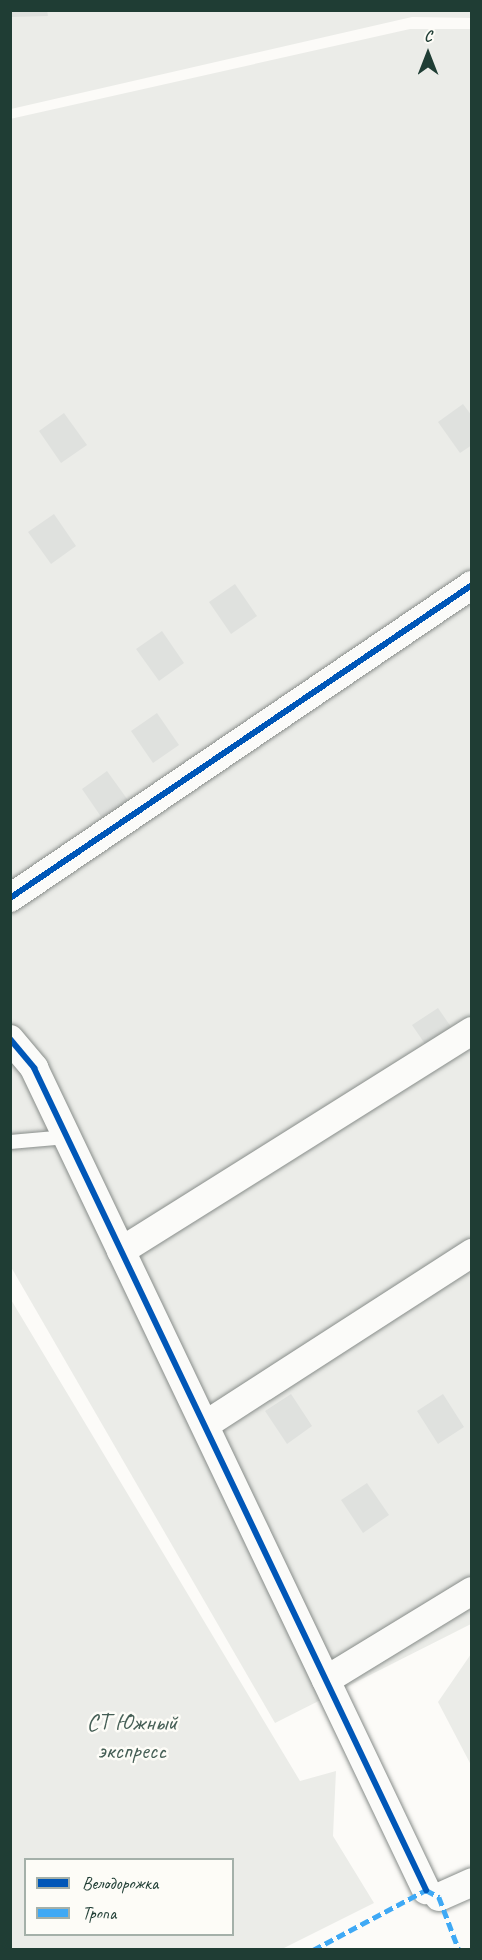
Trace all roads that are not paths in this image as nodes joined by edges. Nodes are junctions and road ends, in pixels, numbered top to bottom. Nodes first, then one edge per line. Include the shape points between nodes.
1 (471, 585) edge
2 (10, 898) edge
3 (471, 1031) edge
4 (10, 1039) edge
5 (67, 1137) junction
6 (10, 1142) edge
7 (121, 1251) junction
8 (471, 1253) edge
9 (205, 1425) junction
10 (471, 1591) edge
11 (326, 1680) junction
12 (471, 1882) edge

1 - 2 street
3 - 7 street
4 - 5 street via 34,1068
5 - 6 lane
5 - 7 street
7 - 9 street
8 - 9 street
9 - 11 street
10 - 11 street
11 - 12 street via 433,1893

